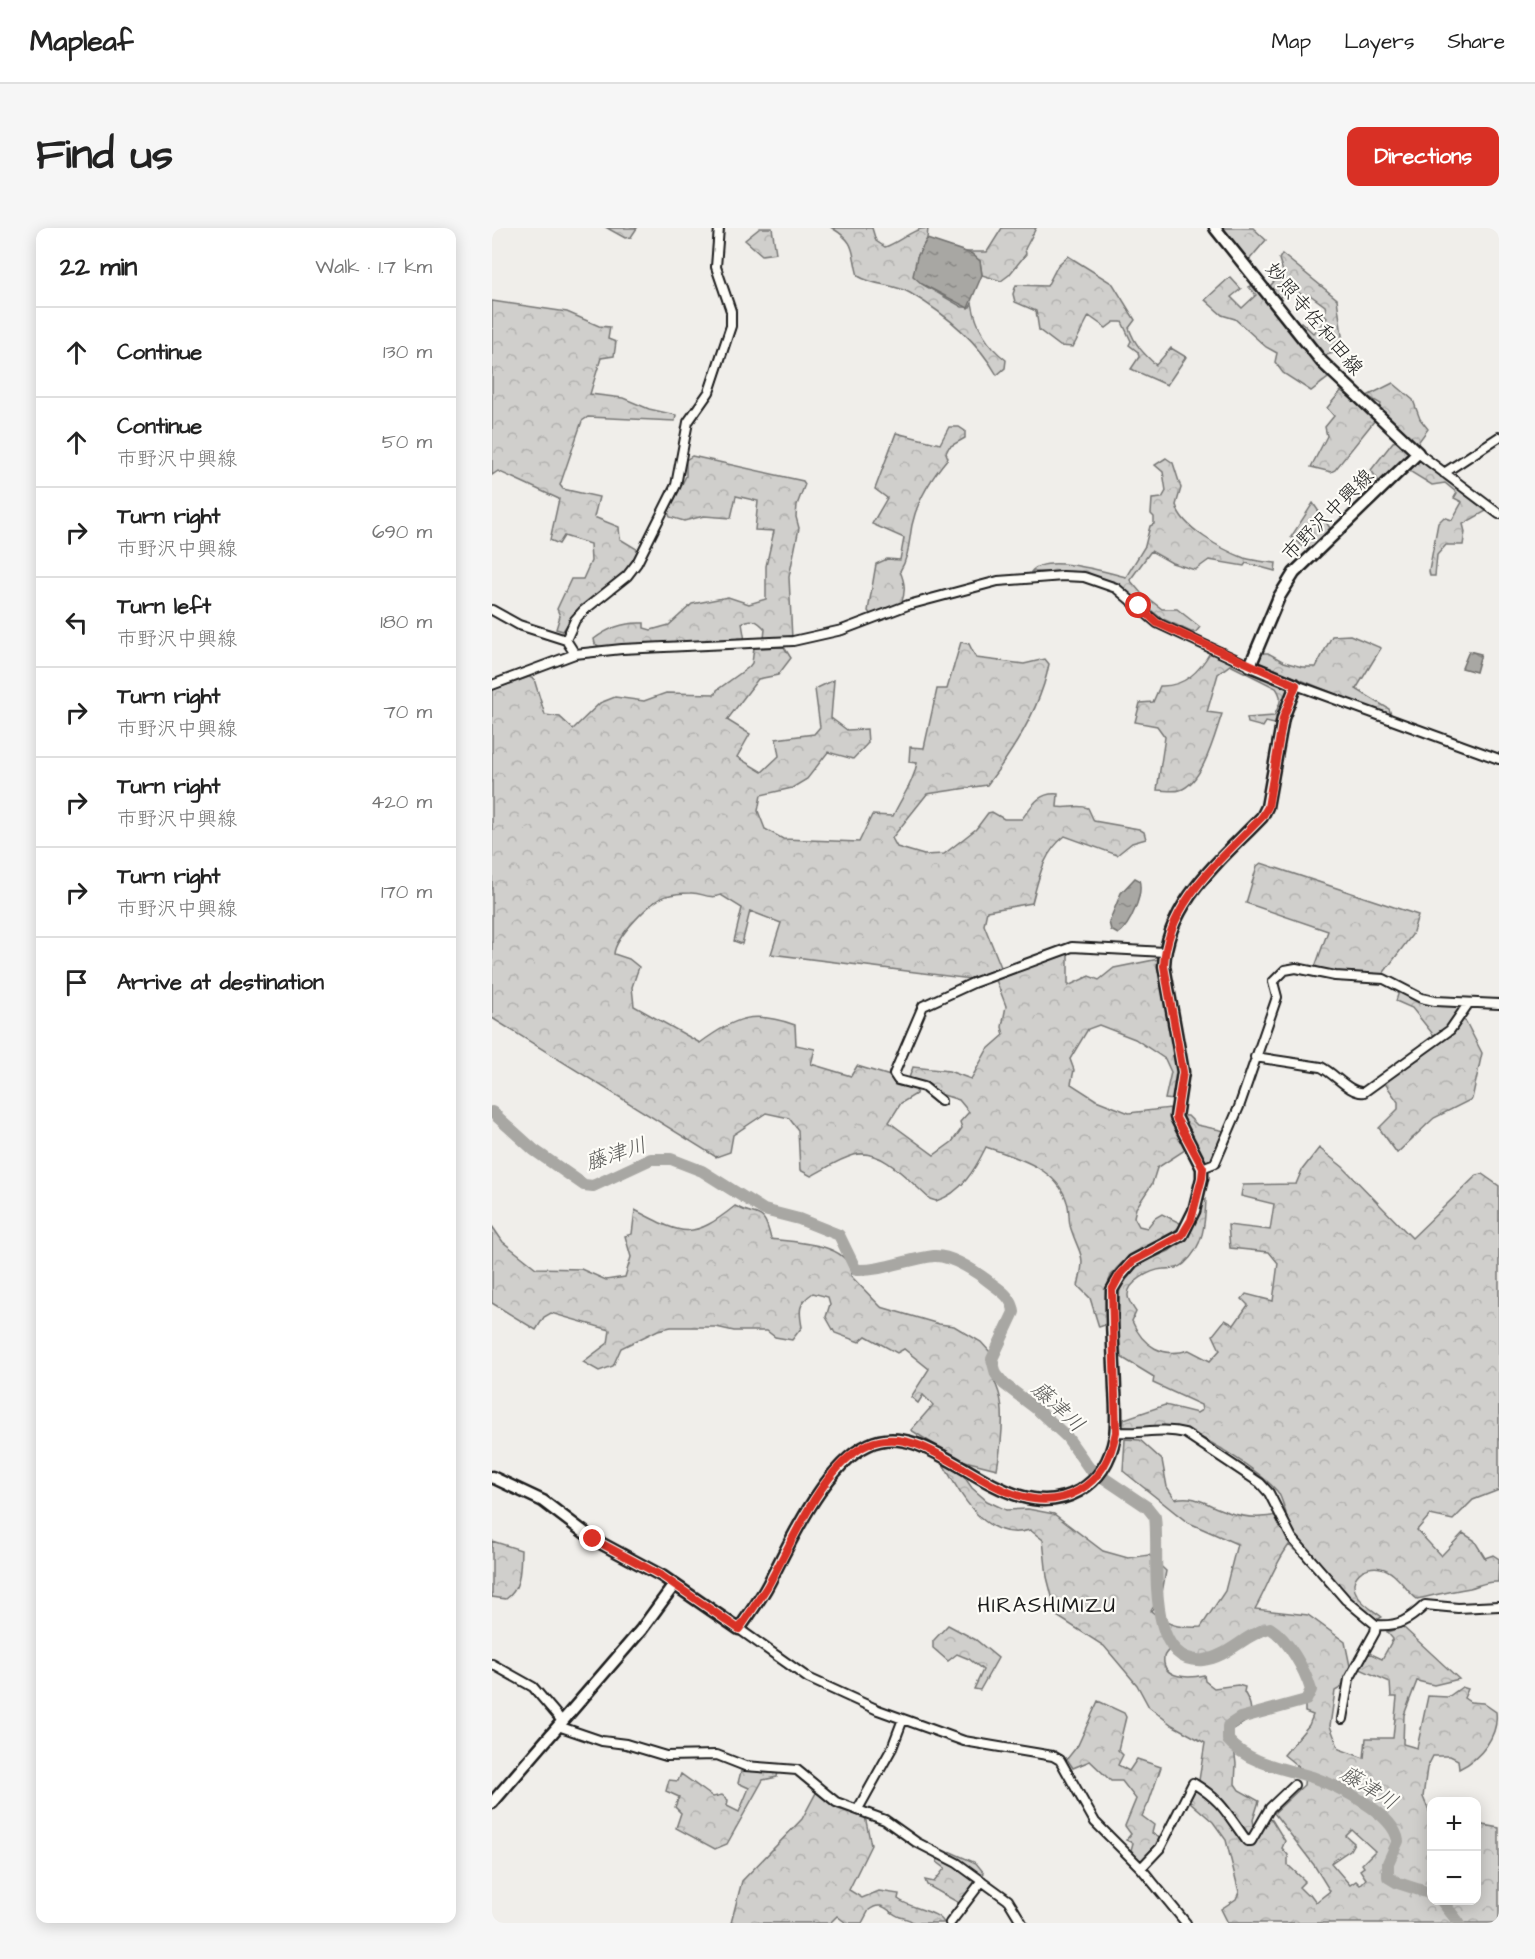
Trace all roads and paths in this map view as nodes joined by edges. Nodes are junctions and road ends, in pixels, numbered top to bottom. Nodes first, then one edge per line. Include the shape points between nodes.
1 (719, 228) edge
2 (1215, 228) edge
3 (1499, 437) edge
4 (1418, 453) junction
5 (1444, 473) junction
6 (1499, 514) edge
7 (492, 609) edge
8 (566, 640) junction
9 (575, 654) junction
10 (1250, 666) junction
11 (492, 685) edge
12 (1296, 685) junction
13 (1499, 759) edge
14 (1165, 952) junction
15 (1468, 1004) junction
16 (1499, 1004) edge
17 (1255, 1057) junction
18 (941, 1101) dead end
19 (1203, 1168) junction
20 (1116, 1432) junction
21 (492, 1477) edge
22 (674, 1585) junction
23 (1499, 1606) edge
24 (1376, 1625) junction
25 (739, 1629) junction
26 (492, 1664) edge
27 (903, 1719) junction
28 (1342, 1719) dead end
29 (560, 1724) junction
30 (1294, 1785) dead end
31 (492, 1803) edge
32 (858, 1809) junction
33 (1141, 1868) junction
34 (981, 1881) junction
35 (950, 1923) edge
36 (1022, 1923) edge
37 (1186, 1923) edge

1 - 8 street via 716,267 731,326 709,392 688,422 676,485 637,564 583,611
2 - 4 main road, 妙照寺佐和田線 via 1322,362
3 - 5 street
4 - 5 street
4 - 10 main road, 市野沢中興線 via 1294,573 1279,597
5 - 6 street
7 - 8 street via 519,625
8 - 9 street
9 - 10 street via 794,641 842,630 908,605 998,580 1063,576 1084,577 1116,588 1157,623
9 - 11 street
10 - 12 main road
12 - 13 street
12 - 14 main road via 1283,718 1268,807 1188,896
14 - 18 street via 1072,947 929,1002 919,1015 894,1074 898,1080 924,1087
14 - 19 main road via 1164,966 1183,1072 1176,1118
15 - 16 street
15 - 17 street via 1450,1030 1364,1092 1354,1091 1321,1067
15 - 17 street via 1421,998 1384,979 1285,970 1273,982 1277,997
17 - 19 street via 1215,1163
19 - 20 main road via 1194,1211 1182,1235 1133,1261 1112,1290
20 - 24 street via 1185,1433 1260,1482 1292,1538 1346,1600
20 - 25 main road via 1106,1462 1088,1485 1054,1500 1030,1499 999,1488 914,1444 897,1440 871,1443 857,1450 834,1474 794,1533 768,1586
21 - 22 main road via 543,1501 593,1539
22 - 25 main road
22 - 29 main road
23 - 24 street via 1425,1605 1399,1624
24 - 28 street via 1349,1679
25 - 27 street via 820,1685
26 - 29 street via 533,1687
27 - 32 street via 892,1748
27 - 33 street via 964,1741 1060,1760 1095,1822
29 - 31 main road
29 - 32 street via 594,1739 666,1756 708,1754 745,1766 791,1768 837,1802
30 - 33 street via 1270,1808 1251,1841 1247,1841 1231,1814 1193,1784 1160,1848
32 - 34 street via 897,1827
33 - 37 street
34 - 35 street
34 - 36 street via 1008,1900

